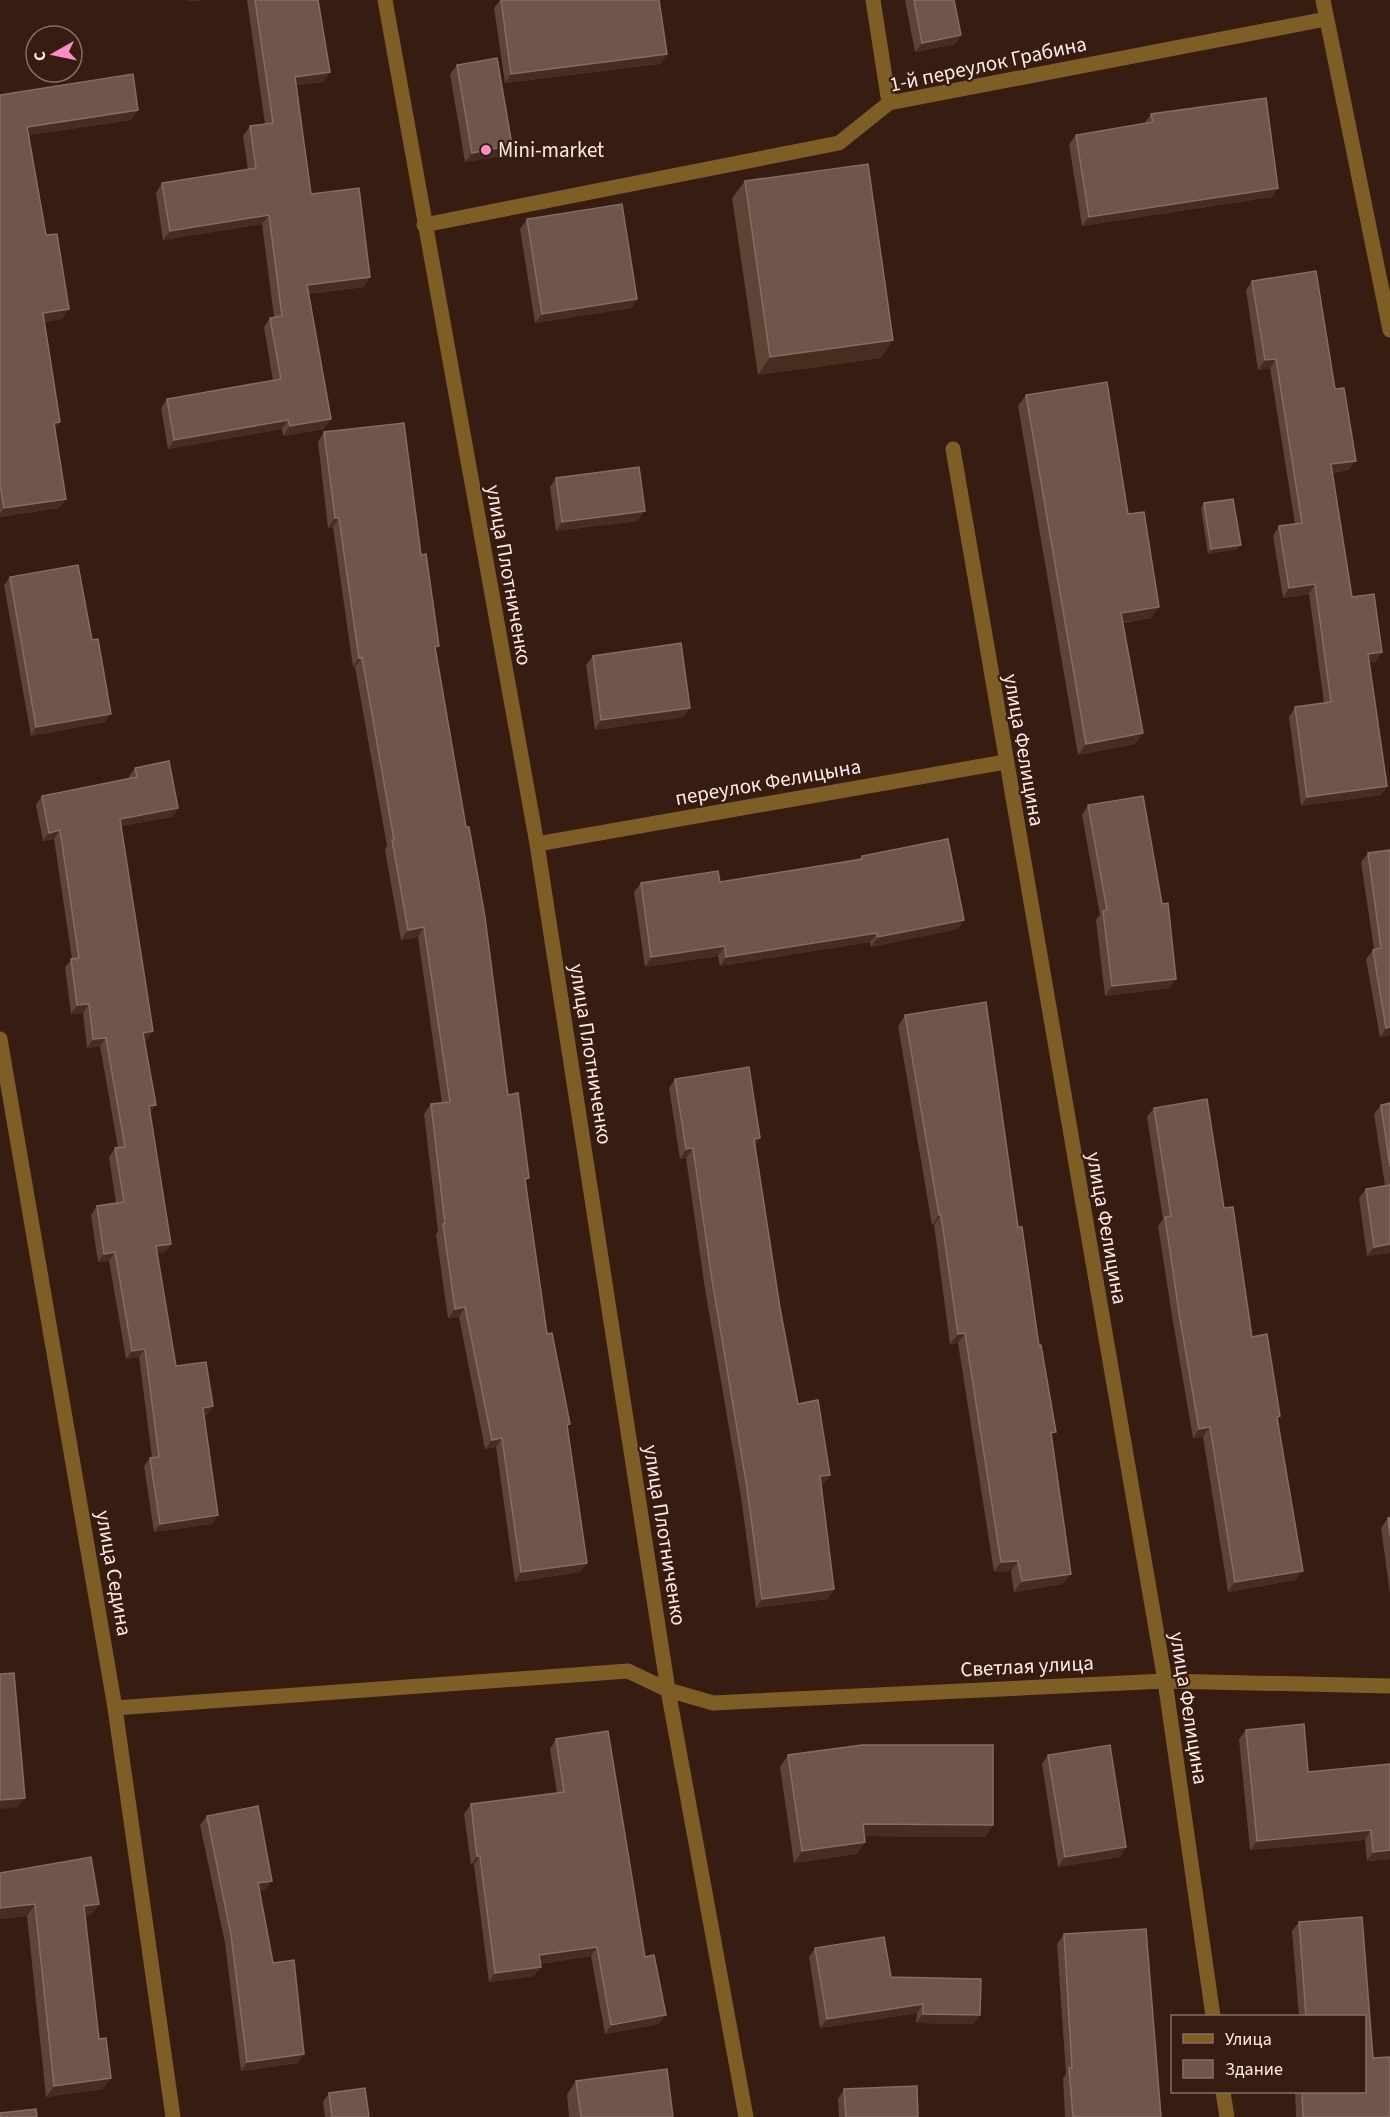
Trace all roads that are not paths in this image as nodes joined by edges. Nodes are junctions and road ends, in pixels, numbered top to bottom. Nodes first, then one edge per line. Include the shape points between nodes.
1 (385, 0) edge
2 (873, 0) edge
3 (1323, 0) edge
4 (1326, 19) junction
5 (890, 103) junction
6 (424, 225) junction
7 (1390, 330) edge
8 (953, 449) dead end
9 (1005, 762) junction
10 (537, 844) junction
11 (0, 1039) edge
12 (1165, 1681) junction
13 (1390, 1686) edge
14 (668, 1690) junction
15 (116, 1708) junction
16 (1213, 2015) edge
17 (1223, 2093) edge
18 (173, 2117) edge
19 (746, 2117) edge
20 (1227, 2117) edge

1 - 6 street, улица Плотниченко
2 - 5 street
3 - 4 street
4 - 5 street, 1-й переулок Грабина
4 - 7 street
5 - 6 street, 1-й переулок Грабина via 839,142
6 - 10 street, улица Плотниченко
8 - 9 street, улица Фелицина
9 - 10 street, переулок Фелицына
9 - 12 street, улица Фелицина
10 - 14 street, улица Плотниченко
11 - 15 street, улица Седина
12 - 13 street, Светлая улица
12 - 14 street, Светлая улица via 713,1703
12 - 16 street, улица Фелицина
14 - 15 street, Светлая улица via 628,1671
14 - 19 street, улица Плотниченко
15 - 18 street, улица Седина
17 - 20 street

